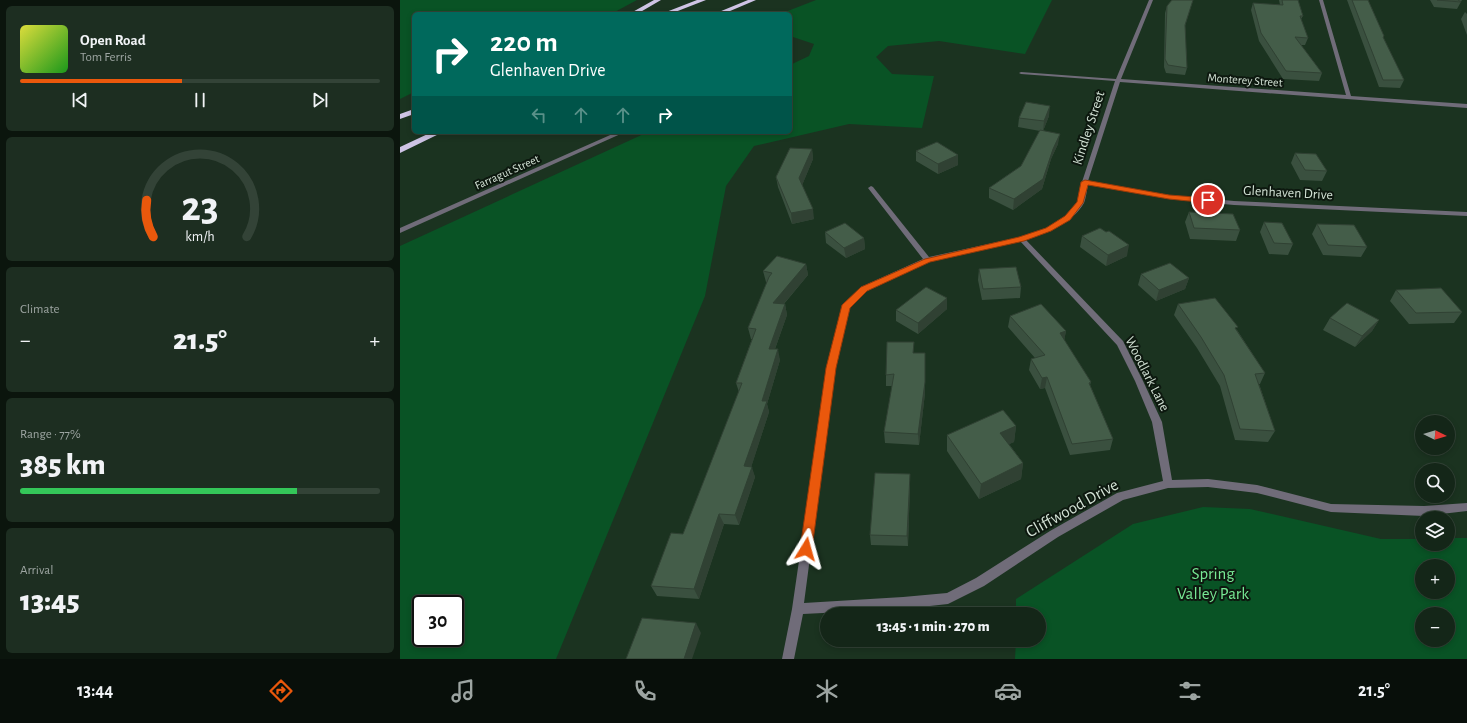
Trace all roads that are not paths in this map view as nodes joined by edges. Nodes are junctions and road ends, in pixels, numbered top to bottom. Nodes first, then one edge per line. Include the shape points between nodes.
1 (658, 0) edge
2 (703, 0) edge
3 (753, 0) edge
4 (1151, 0) edge
5 (1321, 0) edge
6 (636, 12) edge
7 (670, 12) edge
8 (722, 12) edge
9 (1021, 73) dead end
10 (1118, 80) junction
11 (1349, 97) junction
12 (1467, 106) edge
13 (412, 112) edge
14 (400, 117) edge
15 (435, 134) edge
16 (618, 134) edge
17 (400, 150) edge
18 (1085, 182) junction
19 (871, 188) dead end
20 (1467, 214) edge
21 (400, 231) edge
22 (1022, 239) junction
23 (928, 260) junction
24 (1168, 484) junction
25 (1467, 507) edge
26 (798, 609) junction
27 (788, 659) edge

1 - 6 highway
2 - 7 highway
3 - 8 highway
4 - 10 street, Kindley Street
5 - 11 street
9 - 10 street, Monterey Street
10 - 11 street, Monterey Street
10 - 18 street, Kindley Street
11 - 12 street, Monterey Street
13 - 14 highway
15 - 17 highway
16 - 21 street, Farragut Street
18 - 20 street, Glenhaven Drive via 1169,197 1227,202
18 - 22 street, Kindley Street via 1081,202 1068,218
19 - 23 street
22 - 23 street, Kindley Street
22 - 24 street, Woodlark Lane via 1120,343 1157,422
23 - 26 street, Kindley Street via 864,289 846,307 831,368
24 - 25 street, Cliffwood Drive via 1208,483 1257,488 1331,508 1424,510
24 - 26 street, Cliffwood Drive via 1122,496 1054,534 980,582 948,598
26 - 27 street, Kindley Street

